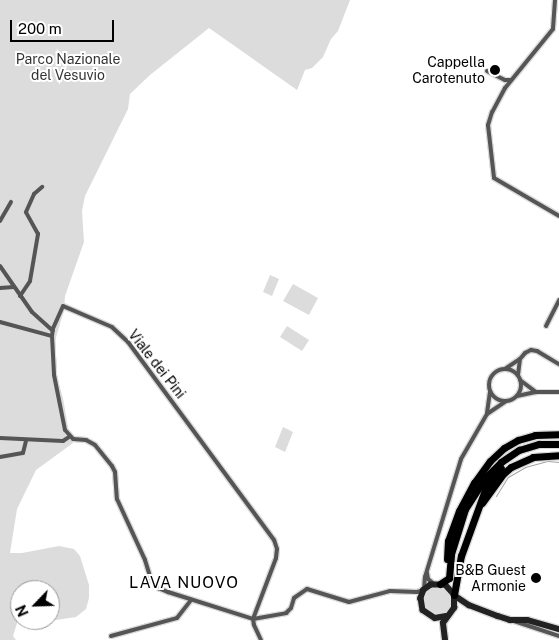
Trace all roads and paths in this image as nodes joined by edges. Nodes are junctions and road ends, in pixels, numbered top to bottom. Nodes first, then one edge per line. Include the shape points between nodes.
1 (555, 0) edge
2 (487, 71) dead end
3 (511, 80) junction
4 (42, 187) dead end
5 (11, 202) dead end
6 (559, 216) edge
7 (0, 221) edge
8 (0, 266) edge
9 (14, 287) junction
10 (0, 288) edge
11 (20, 296) junction
12 (559, 300) edge
13 (0, 322) edge
14 (546, 326) dead end
15 (53, 333) junction
16 (520, 359) junction
17 (559, 364) edge
18 (504, 369) junction
19 (519, 378) junction
20 (490, 390) junction
21 (536, 392) junction
22 (559, 392) edge
23 (517, 396) junction
24 (506, 402) junction
25 (487, 414) junction
26 (559, 434) edge
27 (69, 437) junction
28 (0, 438) edge
29 (26, 441) junction
30 (559, 444) edge
31 (559, 449) edge
32 (559, 455) edge
33 (0, 457) edge
34 (482, 503) junction
35 (449, 569) junction
36 (426, 573) junction
37 (437, 584) junction
38 (424, 590) junction
39 (414, 592) junction
40 (454, 595) junction
41 (191, 600) junction
42 (421, 602) junction
43 (469, 605) junction
44 (454, 608) junction
45 (446, 616) junction
46 (435, 618) junction
47 (253, 619) junction
48 (513, 620) junction
49 (442, 628) junction
50 (559, 629) edge
51 (111, 636) dead end
52 (559, 636) edge
53 (261, 640) edge
54 (445, 640) edge

1 - 3 street via 553,28
2 - 3 street
3 - 6 street via 488,121 494,178
4 - 11 street via 34,194 26,212 38,234 30,282
5 - 7 street
8 - 9 street
9 - 10 street
9 - 11 street
11 - 15 street
12 - 14 street
13 - 15 street
15 - 27 street, Viale dei Pini via 54,375
15 - 47 street, Viale dei Pini via 63,306 121,335 274,540 276,558
16 - 17 street via 527,351 534,350
16 - 18 street
16 - 19 street
18 - 19 street
18 - 20 street via 493,374
19 - 21 street
19 - 23 street via 521,388
20 - 24 street via 494,397
20 - 25 street
21 - 22 street
21 - 23 street
23 - 24 street
24 - 25 street
25 - 36 street via 461,459
26 - 35 highway via 518,440 484,467 453,526 447,546
27 - 29 street via 63,441
27 - 41 street via 92,442 112,466 117,499 151,580 158,588
28 - 29 street
29 - 33 street via 23,453
30 - 35 highway via 538,444 519,450 486,477 462,518
31 - 34 highway via 535,450 508,462 489,481
32 - 34 highway via 533,457 511,467
34 - 40 highway via 461,556
35 - 37 highway via 448,578
36 - 37 street via 428,579
36 - 38 street
37 - 38 main road
37 - 40 main road via 448,587
38 - 39 street
38 - 42 main road
39 - 42 street
39 - 47 street via 390,590 349,602 307,589 294,598 286,613
40 - 43 main road
40 - 44 main road
41 - 47 street
41 - 51 street via 174,620
42 - 46 main road via 426,612
43 - 44 main road via 461,604
43 - 48 main road
44 - 45 main road
45 - 46 main road
45 - 49 main road
46 - 49 main road
47 - 53 street
48 - 50 main road via 527,620
48 - 52 street
49 - 54 main road

